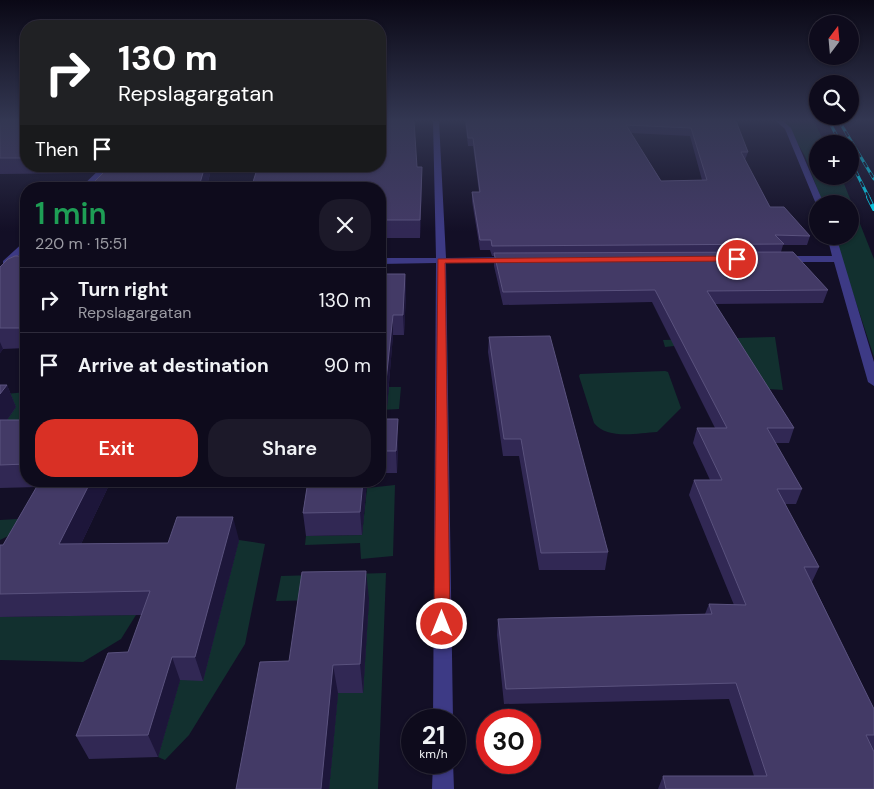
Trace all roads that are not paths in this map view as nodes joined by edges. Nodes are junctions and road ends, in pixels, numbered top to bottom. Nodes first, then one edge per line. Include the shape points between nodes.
1 (437, 158) edge
2 (801, 158) edge
3 (101, 172) edge
4 (90, 182) edge
5 (816, 195) edge
6 (834, 245) edge
7 (20, 248) edge
8 (767, 259) edge
9 (838, 259) junction
10 (441, 260) junction
11 (520, 260) edge
12 (386, 261) edge
13 (3, 263) edge
14 (20, 263) edge
15 (874, 382) edge
16 (443, 709) edge
17 (443, 774) edge
18 (443, 789) edge

1 - 10 street
2 - 5 street
3 - 4 street
6 - 9 street
7 - 13 street
8 - 9 street
9 - 15 street
10 - 11 street
10 - 12 street
10 - 16 street
13 - 14 street
17 - 18 street

